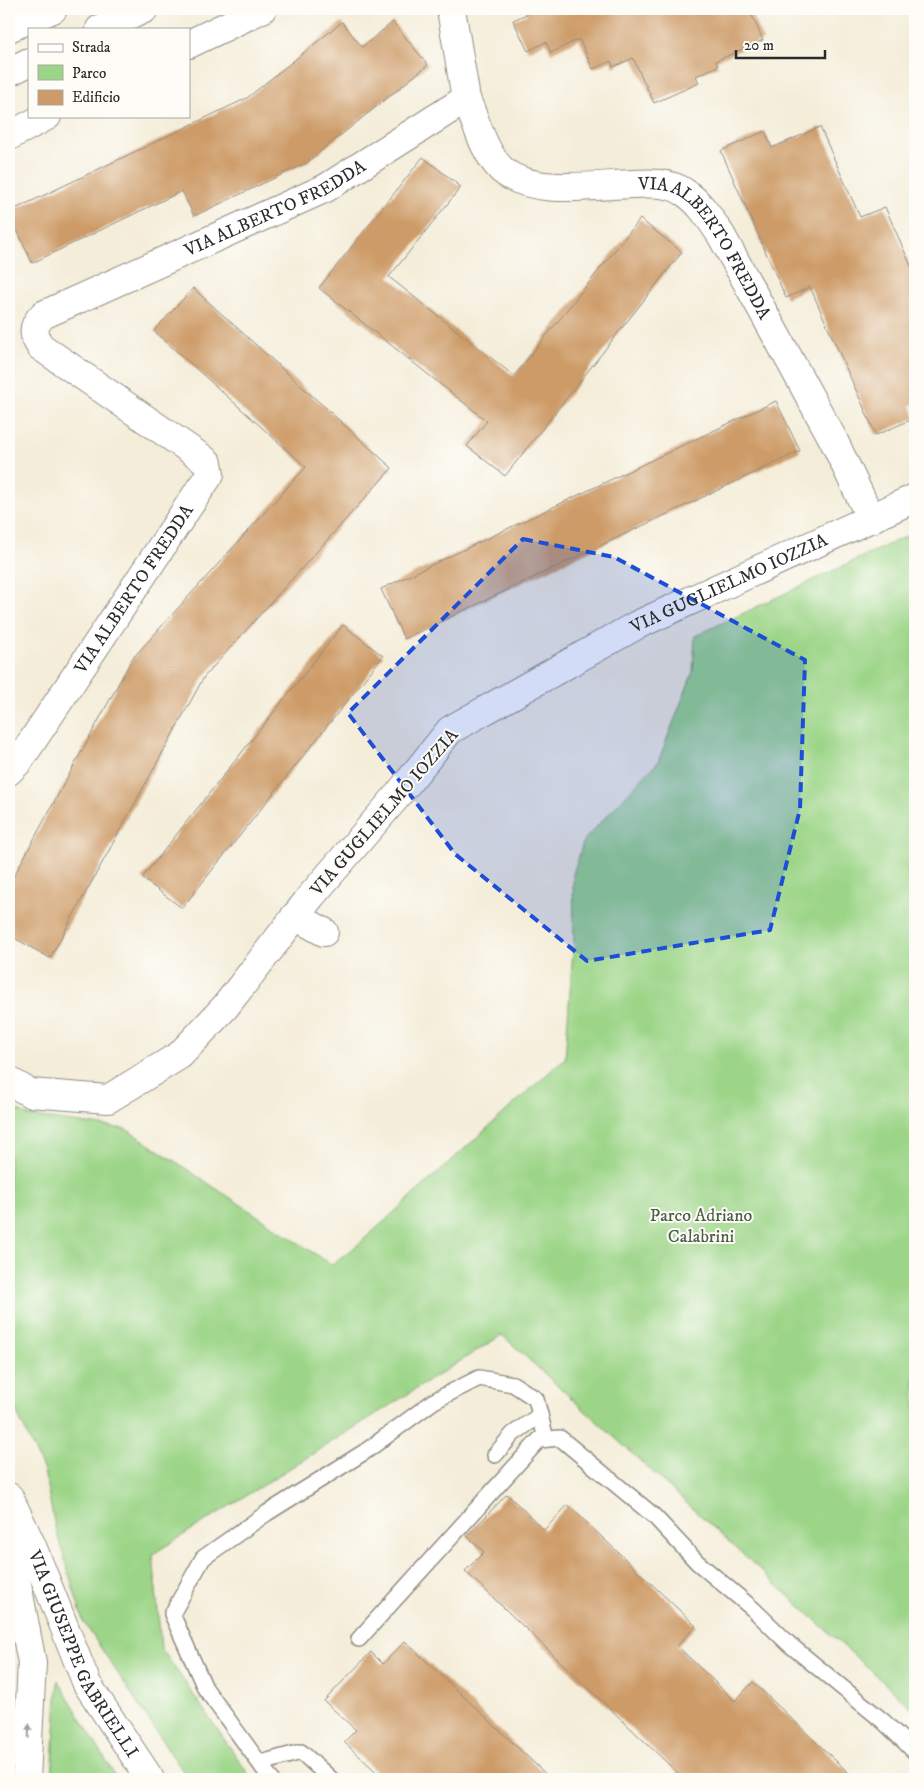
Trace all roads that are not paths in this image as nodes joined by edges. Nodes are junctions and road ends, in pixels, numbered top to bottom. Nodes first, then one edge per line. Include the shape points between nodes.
1 (53, 9) edge
2 (144, 9) edge
3 (262, 9) edge
4 (451, 9) edge
5 (9, 28) edge
6 (102, 28) edge
7 (190, 44) edge
8 (28, 62) edge
9 (9, 72) edge
10 (466, 99) junction
11 (43, 118) edge
12 (9, 136) edge
13 (915, 498) edge
14 (871, 519) junction
15 (9, 771) edge
16 (295, 916) junction
17 (324, 932) dead end
18 (9, 1082) edge
19 (540, 1415) junction
20 (546, 1439) junction
21 (495, 1455) dead end
22 (9, 1497) edge
23 (9, 1541) edge
24 (359, 1639) dead end
25 (915, 1752) edge
26 (261, 1763) junction
27 (26, 1779) edge
28 (150, 1779) edge
29 (271, 1779) edge
30 (331, 1779) edge

1 - 5 street
2 - 6 street
3 - 7 street
4 - 10 street
8 - 9 street
10 - 14 street, VIA ALBERTO FREDDA via 492,157 514,178 546,186 654,183 682,190 703,209 721,235 833,439
10 - 15 street, VIA ALBERTO FREDDA via 326,188 43,315 37,321 33,330 41,347 202,458 208,464 210,474 19,761
11 - 12 street
13 - 14 street, VIA GUGLIELMO IOZZIA
14 - 16 street, VIA GUGLIELMO IOZZIA via 637,625 450,730
16 - 17 street
16 - 18 street, VIA GUGLIELMO IOZZIA via 224,1007 180,1055 108,1099 30,1093
19 - 20 lane
19 - 21 lane via 513,1434
19 - 26 lane via 536,1399 513,1384 479,1378 434,1401 370,1448 203,1558 172,1614 205,1688
20 - 24 lane via 539,1440
20 - 25 lane via 560,1438 654,1516 697,1562
22 - 28 street, VIA GIUSEPPE GABRIELLI via 87,1684
27 -> 23 street via 32,1663
26 - 29 lane
26 - 30 lane via 301,1752

